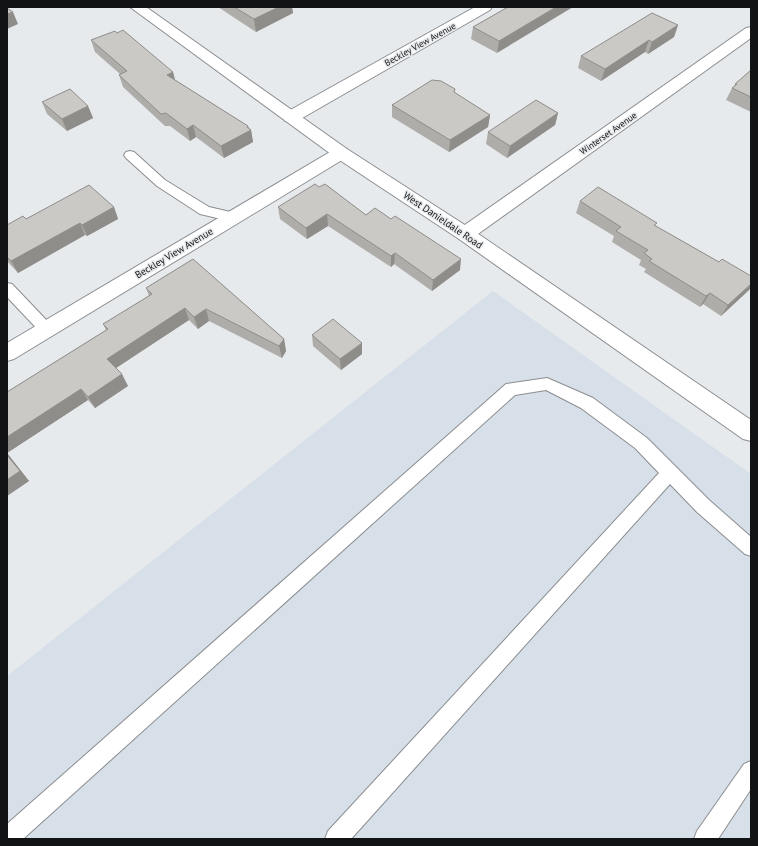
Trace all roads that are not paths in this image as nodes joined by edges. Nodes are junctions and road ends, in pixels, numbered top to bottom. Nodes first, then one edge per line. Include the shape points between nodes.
1 (137, 7) edge
2 (485, 7) edge
3 (751, 31) edge
4 (291, 117) junction
5 (341, 153) junction
6 (130, 155) dead end
7 (234, 217) junction
8 (465, 234) junction
9 (7, 288) edge
10 (47, 330) junction
11 (7, 353) edge
12 (751, 432) edge
13 (670, 473) junction
14 (751, 548) edge
15 (751, 771) edge
16 (7, 839) edge
17 (336, 839) edge
18 (705, 839) edge

1 - 4 street, West Danieldale Road
2 - 4 street, Beckley View Avenue
3 - 8 street, Winterset Avenue
4 - 5 street, West Danieldale Road
5 - 7 street, Beckley View Avenue
5 - 8 street, West Danieldale Road
6 - 7 lane via 161,183 205,211
7 - 10 street, Beckley View Avenue
8 - 12 street, West Danieldale Road
9 - 10 lane
10 - 11 street, Beckley View Avenue
13 - 14 lane
13 - 16 lane via 641,443 587,403 547,384 511,389
13 - 17 lane
15 - 18 lane

